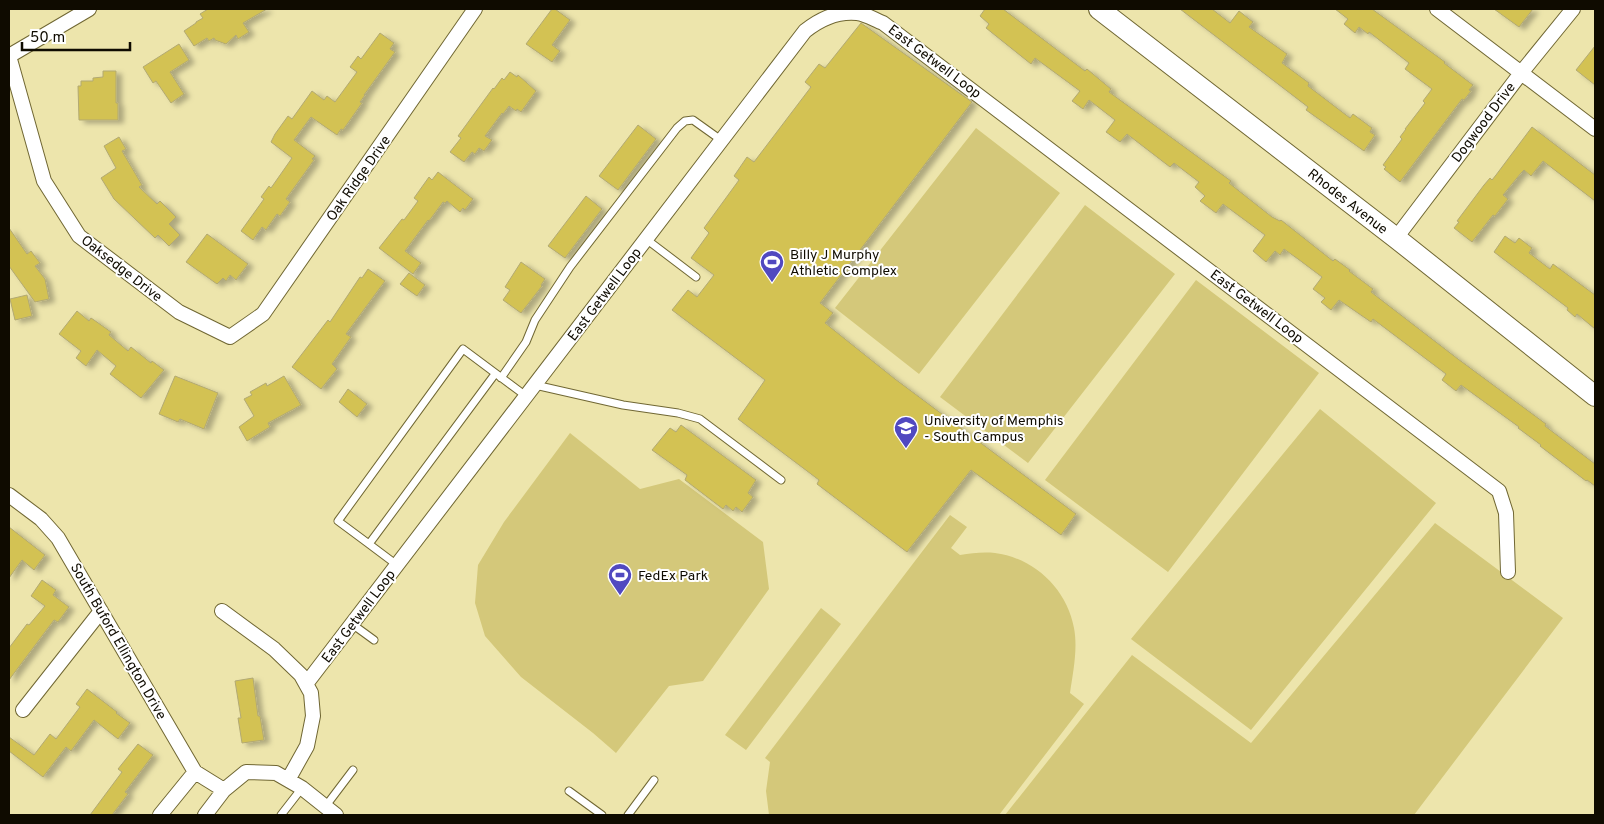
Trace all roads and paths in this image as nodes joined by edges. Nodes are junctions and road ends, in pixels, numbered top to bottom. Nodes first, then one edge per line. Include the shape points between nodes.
1 (89, 9) edge
2 (475, 9) edge
3 (1100, 9) edge
4 (1437, 9) edge
5 (1572, 9) edge
6 (9, 56) edge
7 (1520, 73) junction
8 (1595, 129) edge
9 (721, 140) junction
10 (1396, 238) junction
11 (646, 239) junction
12 (696, 277) dead end
13 (230, 336) joint
14 (498, 376) junction
15 (530, 391) junction
16 (1595, 396) edge
17 (781, 480) dead end
18 (9, 496) edge
19 (369, 544) junction
20 (397, 565) junction
21 (1508, 572) dead end
22 (101, 611) junction
23 (222, 611) dead end
24 (352, 624) junction
25 (374, 640) dead end
26 (306, 684) junction
27 (23, 710) dead end
28 (353, 770) dead end
29 (194, 772) junction
30 (288, 780) junction
31 (654, 780) dead end
32 (302, 788) junction
33 (224, 790) junction
34 (569, 791) dead end
35 (331, 811) edge
36 (160, 815) edge
37 (205, 815) edge
38 (281, 815) edge
39 (602, 815) edge
40 (628, 815) edge

1 - 6 street
2 - 13 street, Oak Ridge Drive via 263,314
3 - 10 main road, Rhodes Avenue
4 - 7 street
5 - 7 street, Dogwood Drive
6 - 13 street, Oaksedge Drive via 44,181 79,236 180,312
7 - 8 street
7 - 10 street, Dogwood Drive
9 - 11 street, East Getwell Loop
9 - 14 lane via 693,120 685,121 677,128 570,267 535,320 526,342
9 - 21 street, East Getwell Loop via 805,31 820,20 858,13 883,23 1500,491 1506,513
10 - 16 main road, Rhodes Avenue
11 - 12 lane
11 - 15 street, East Getwell Loop
14 - 15 lane
14 - 19 lane
14 - 19 lane via 463,349 338,521
15 - 17 lane via 700,419
15 - 20 street, East Getwell Loop
18 - 22 street, South Buford Ellington Drive via 41,519 58,538
19 - 20 lane
20 - 24 street, East Getwell Loop
22 - 27 street
22 - 29 street, South Buford Ellington Drive
23 - 26 street via 274,649
24 - 25 lane
24 - 26 street, East Getwell Loop
26 - 30 street via 311,692 313,716 307,746
28 - 35 lane
29 - 33 street, South Buford Ellington Drive
29 - 36 street
30 - 32 street
30 - 33 street via 276,773 246,772
31 - 40 lane
32 - 35 street
32 - 38 lane
33 - 37 street
34 - 39 lane

